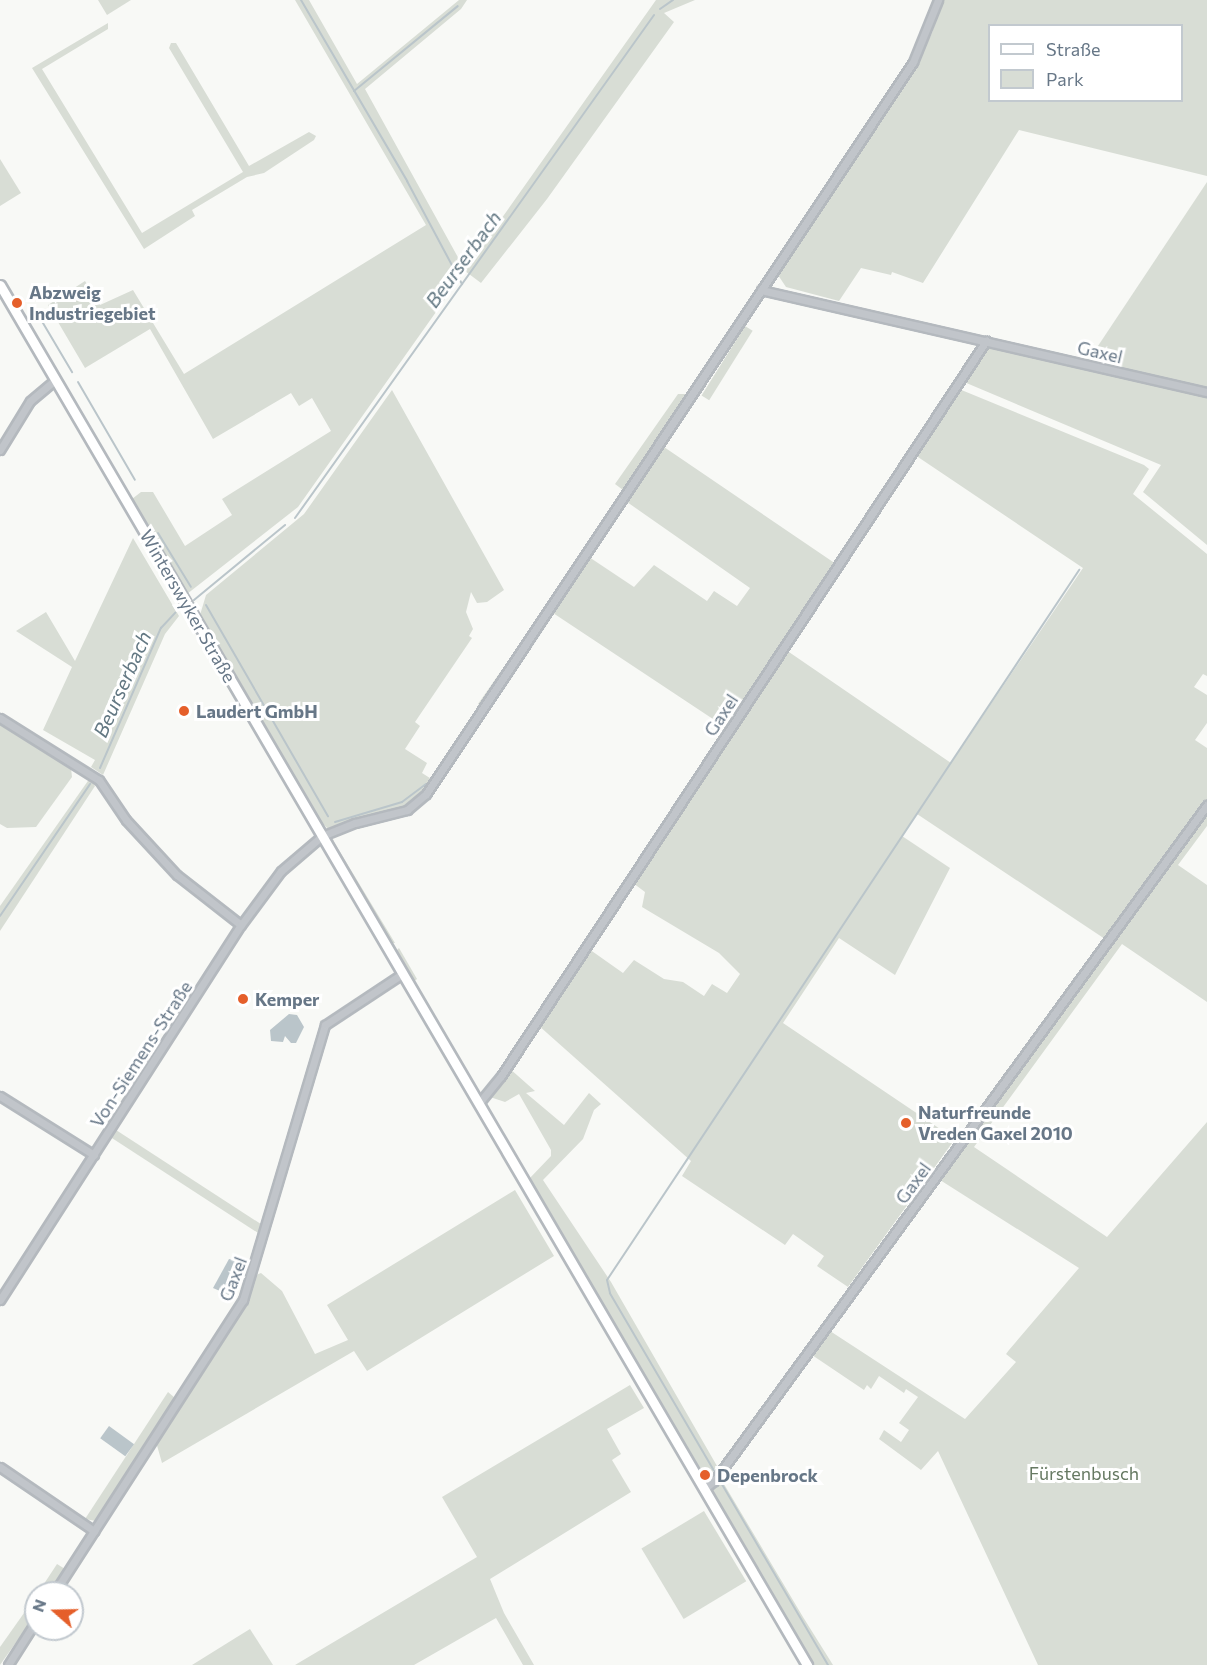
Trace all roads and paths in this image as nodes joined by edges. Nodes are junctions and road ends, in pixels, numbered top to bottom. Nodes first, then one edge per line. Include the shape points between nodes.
1 (938, 0) edge
2 (0, 285) edge
3 (761, 290) junction
4 (986, 341) junction
5 (55, 380) junction
6 (1207, 392) edge
7 (0, 450) edge
8 (0, 718) edge
9 (1207, 805) edge
10 (322, 836) junction
11 (242, 925) junction
12 (402, 974) junction
13 (0, 1096) edge
14 (478, 1103) junction
15 (94, 1155) junction
16 (0, 1300) edge
17 (0, 1467) edge
18 (704, 1489) junction
19 (94, 1531) junction
20 (62, 1581) edge
21 (24, 1640) edge
22 (8, 1665) edge
23 (807, 1665) edge

1 - 3 street, Von-Siemens-Straße via 913,62
2 - 5 street, Winterswyker Straße
3 - 4 street, Gaxel
3 - 10 street, Von-Siemens-Straße via 420,801 407,810 355,822
4 - 6 street, Gaxel
4 - 14 street, Gaxel via 520,1046
5 - 7 street via 30,401
5 - 10 street, Winterswyker Straße
8 - 11 street via 99,780 126,820 177,874
9 - 18 street, Gaxel via 714,1482
10 - 11 street, Von-Siemens-Straße via 281,871
10 - 12 street, Winterswyker Straße
11 - 15 street, Von-Siemens-Straße
12 - 14 street, Winterswyker Straße
12 - 19 street, Gaxel via 325,1025 243,1300
13 - 15 street
14 - 18 street, Winterswyker Straße
15 - 16 street, Von-Siemens-Straße
17 - 19 street
18 - 23 street, Winterswyker Straße
19 - 20 street, Gaxel
21 - 22 street

